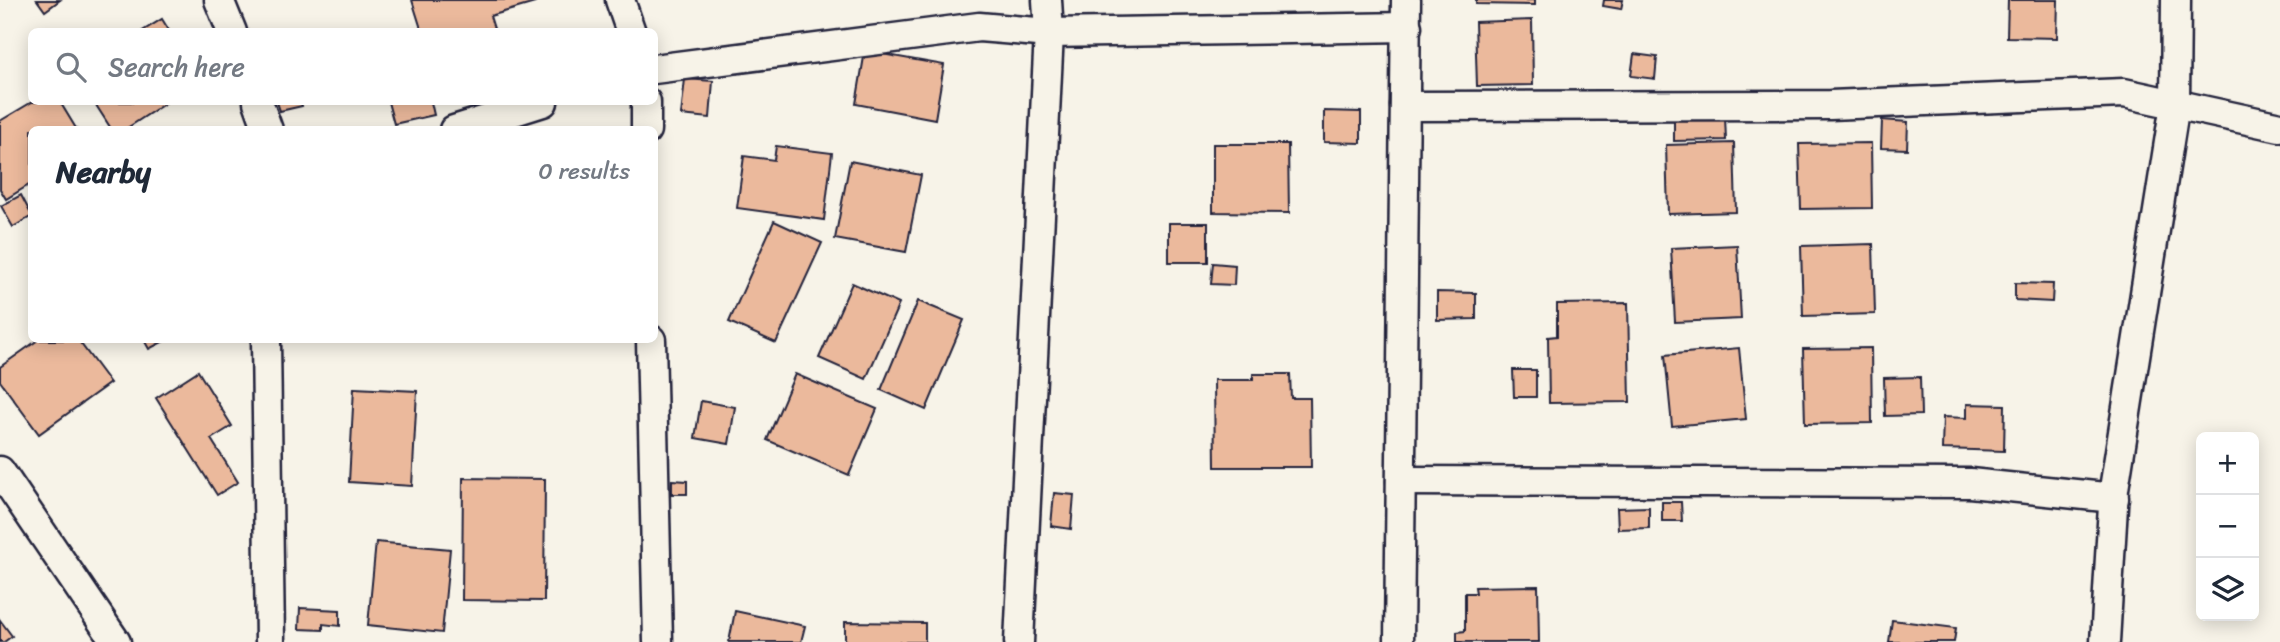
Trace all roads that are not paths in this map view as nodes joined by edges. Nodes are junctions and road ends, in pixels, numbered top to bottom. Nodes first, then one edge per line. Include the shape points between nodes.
1 (219, 0) edge
2 (620, 0) edge
3 (1047, 0) edge
4 (2176, 0) edge
5 (1407, 14) edge
6 (230, 28) edge
7 (630, 28) edge
8 (1049, 33) junction
9 (658, 68) edge
10 (2175, 104) junction
11 (259, 105) edge
12 (533, 105) edge
13 (646, 105) edge
14 (1405, 106) junction
15 (267, 126) edge
16 (467, 126) edge
17 (646, 126) edge
18 (2280, 127) edge
19 (266, 343) edge
20 (651, 343) edge
21 (0, 471) edge
22 (1401, 481) junction
23 (2113, 498) junction
24 (116, 642) edge
25 (270, 642) edge
26 (657, 642) edge
27 (1019, 642) edge
28 (1399, 642) edge
29 (2105, 642) edge

1 - 6 street
2 - 7 street
3 - 8 street
4 - 10 street
5 - 8 street
5 - 14 street
8 - 9 street via 979,27
8 - 27 street
10 - 14 street via 2124,93 1830,105
10 - 18 street
10 - 23 street
11 - 15 street
12 - 16 street
13 - 17 street
14 - 22 street
19 - 25 street
20 - 26 street
21 - 24 street
22 - 23 street via 1970,483
22 - 28 street
23 - 29 street

